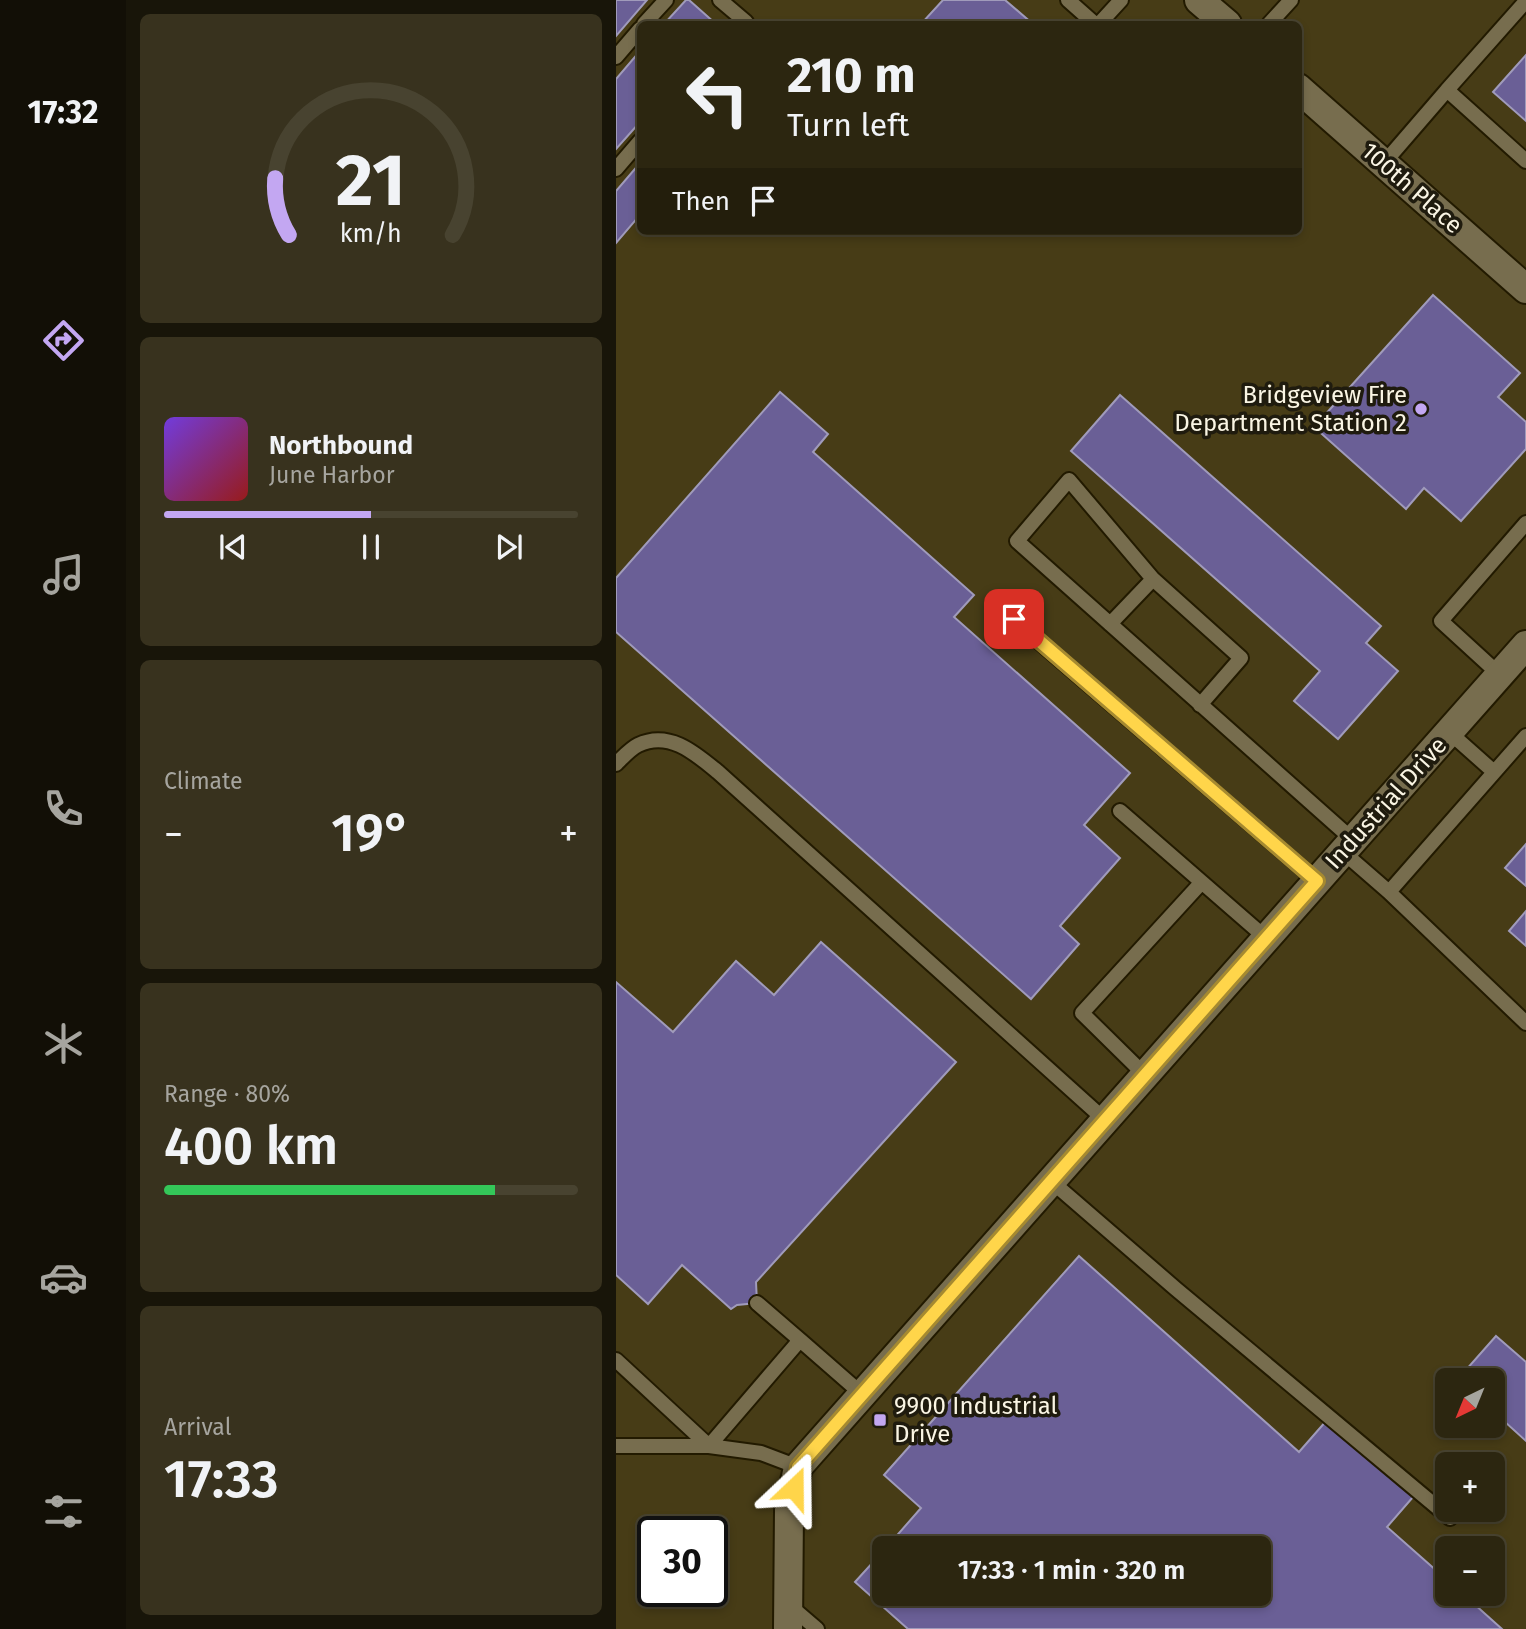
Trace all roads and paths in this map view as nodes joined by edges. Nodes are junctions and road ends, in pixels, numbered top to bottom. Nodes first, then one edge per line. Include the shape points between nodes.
1 (666, 0) edge
2 (720, 0) edge
3 (1068, 0) edge
4 (1121, 0) edge
5 (1199, 0) edge
6 (1292, 0) edge
7 (1526, 1) edge
8 (647, 21) edge
9 (745, 21) edge
10 (1093, 21) edge
11 (1100, 21) edge
12 (1224, 21) edge
13 (1272, 21) edge
14 (637, 32) edge
15 (616, 57) edge
16 (1447, 90) junction
17 (1302, 91) edge
18 (637, 144) edge
19 (1526, 161) edge
20 (1384, 163) junction
21 (616, 169) edge
22 (1526, 289) edge
23 (1526, 523) edge
24 (1153, 579) junction
25 (993, 602) dead end
26 (1110, 624) junction
27 (1526, 645) edge
28 (1500, 675) junction
29 (1200, 705) junction
30 (1449, 732) junction
31 (1526, 736) edge
32 (616, 764) edge
33 (1494, 772) junction
34 (1120, 811) dead end
35 (1348, 846) junction
36 (1317, 881) junction
37 (1201, 883) junction
38 (1389, 892) junction
39 (1266, 938) junction
40 (1526, 1023) edge
41 (1145, 1075) junction
42 (1105, 1120) junction
43 (1051, 1181) junction
44 (757, 1303) dead end
45 (800, 1340) junction
46 (616, 1360) edge
47 (863, 1395) junction
48 (616, 1446) edge
49 (709, 1446) junction
50 (798, 1467) junction
51 (1435, 1505) edge
52 (788, 1617) edge
53 (817, 1629) edge

1 - 8 lane
2 - 9 lane
3 - 10 lane
4 - 11 lane
5 - 12 street
6 - 13 lane
7 - 16 lane
14 - 15 lane
16 - 19 lane
16 - 20 lane
17 - 20 street, 100th Place
18 - 21 lane
20 - 22 street, 100th Place
23 - 28 lane via 1441,621
24 - 26 lane
24 - 26 lane via 1069,480 1017,541
24 - 29 lane via 1241,657
25 - 36 lane
26 - 29 lane
27 - 28 street, Industrial Drive
28 - 30 street, Industrial Drive
29 - 35 lane
30 - 33 lane
30 - 35 street, Industrial Drive
31 - 33 lane
32 - 42 lane via 638,745 664,739 691,750
33 - 38 lane
34 - 37 lane
35 - 36 street, Industrial Drive
35 - 38 lane
36 - 39 street, Industrial Drive
37 - 39 lane
37 - 41 lane via 1082,1013
38 - 40 lane
39 - 41 street, Industrial Drive
41 - 42 street, Industrial Drive
42 - 43 street, Industrial Drive
43 - 47 street, Industrial Drive
43 - 51 lane
44 - 45 lane
45 - 47 lane
45 - 49 lane
46 - 49 lane
47 - 50 street, Industrial Drive
48 - 49 lane
49 - 50 lane via 761,1453
50 - 52 street via 789,1510
52 - 53 lane

